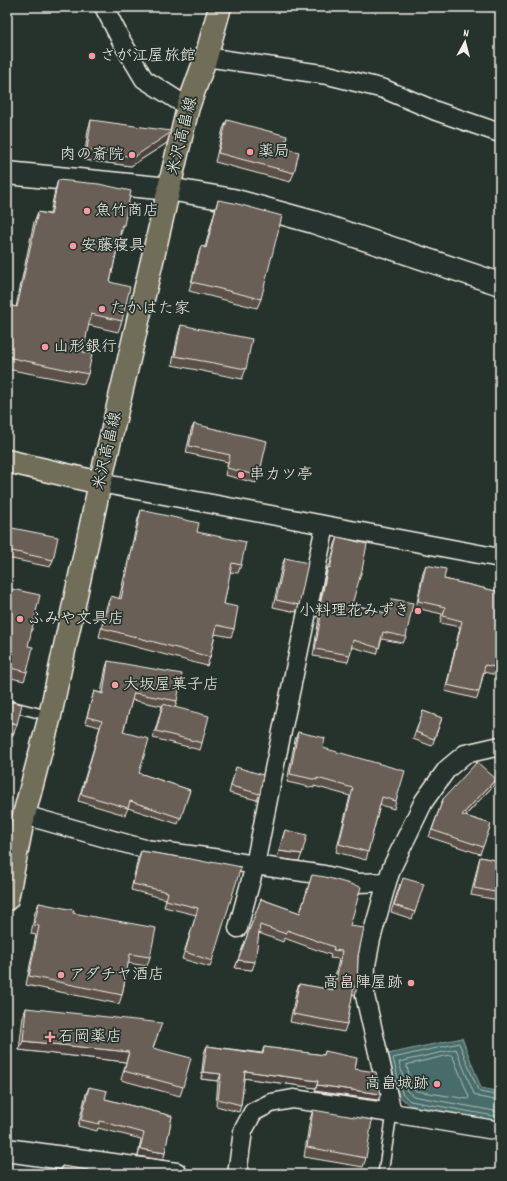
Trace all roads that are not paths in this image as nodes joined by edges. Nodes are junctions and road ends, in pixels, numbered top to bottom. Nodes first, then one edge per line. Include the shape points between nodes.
1 (104, 7) edge
2 (220, 7) edge
3 (206, 57) junction
4 (188, 107) junction
5 (500, 133) edge
6 (7, 173) edge
7 (169, 189) junction
8 (500, 284) edge
9 (7, 461) edge
10 (100, 483) junction
11 (326, 526) junction
12 (500, 558) edge
13 (7, 705) edge
14 (50, 716) junction
15 (500, 746) edge
16 (24, 815) junction
17 (255, 865) junction
18 (387, 882) junction
19 (8, 891) edge
20 (238, 928) dead end
21 (392, 1113) junction
22 (500, 1130) edge
23 (7, 1150) edge
24 (124, 1171) edge
25 (176, 1174) edge
26 (237, 1174) edge
27 (383, 1174) edge

1 - 4 street via 144,78
2 - 3 main road, 米沢高畠線
3 - 4 main road, 米沢高畠線
3 - 5 street via 328,75 384,89 436,111
4 - 7 main road, 米沢高畠線
6 - 7 street
7 - 8 street via 233,200 313,222
7 - 10 main road, 米沢高畠線
9 - 10 main road
10 - 11 street
10 - 14 main road, 米沢高畠線
11 - 12 street
11 - 17 street
13 - 14 lane
14 - 16 main road, 米沢高畠線
15 - 18 street via 465,754 447,769 424,801
16 - 17 street via 145,849
16 - 19 main road, 米沢高畠線
17 - 18 street via 324,875 358,883
17 - 20 street
18 - 21 street via 366,965 365,996
21 - 22 street
21 - 26 street via 293,1099 271,1103 253,1112 243,1131
21 - 27 lane
23 - 24 street
24 - 25 street

